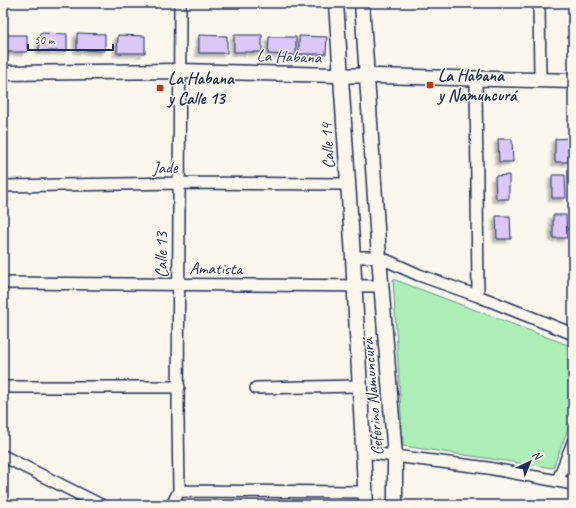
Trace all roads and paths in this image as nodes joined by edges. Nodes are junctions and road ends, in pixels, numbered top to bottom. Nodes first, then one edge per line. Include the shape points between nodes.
1 (180, 3) edge
2 (336, 3) edge
3 (362, 3) edge
4 (539, 3) edge
5 (179, 71) junction
6 (3, 73) edge
7 (340, 76) junction
8 (366, 76) junction
9 (476, 79) junction
10 (540, 79) junction
11 (573, 81) edge
12 (179, 184) junction
13 (348, 184) junction
14 (3, 186) edge
15 (353, 257) junction
16 (379, 257) junction
17 (3, 283) edge
18 (178, 285) junction
19 (354, 286) junction
20 (381, 286) junction
21 (478, 296) junction
22 (573, 334) edge
23 (359, 386) junction
24 (3, 387) edge
25 (179, 387) junction
26 (256, 388) dead end
27 (573, 442) edge
28 (362, 452) junction
29 (3, 456) edge
30 (395, 456) junction
31 (558, 480) junction
32 (573, 484) edge
33 (179, 491) junction
34 (366, 501) edge
35 (101, 505) edge
36 (172, 505) edge
37 (395, 505) edge

1 - 5 street, Calle 13
2 - 7 street, Calle 14
3 - 8 street
4 - 10 street
5 - 6 street, La Habana
5 - 7 street, La Habana
5 - 12 street, Calle 13
7 - 8 street, La Habana
7 - 13 street, Calle 14
8 - 9 street, La Habana
8 - 16 street
9 - 10 street, La Habana
9 - 21 street
10 - 11 street, La Habana
12 - 13 street, Jade
12 - 14 street, Jade
12 - 18 street, Calle 13
13 - 15 street, Calle 14
15 - 16 street
15 - 19 street, Calle 14
16 - 20 street
16 - 21 street via 418,275
17 - 18 street, Amatista
18 - 19 street, Amatista
18 - 25 street, Calle 13
19 - 20 street, Amatista
19 - 23 street, Ceferino Namuncurá
20 - 30 street, Ceferino Namuncurá
21 - 22 street
23 - 26 street
23 - 28 street, Ceferino Namuncurá
24 - 25 street
25 - 33 street, Calle 13
27 - 31 street
28 - 30 street
28 - 34 street, Ceferino Namuncurá
29 - 35 street
30 - 31 street
30 - 37 street, Ceferino Namuncurá
31 - 32 street
33 - 34 street
33 - 36 street, Calle 13

